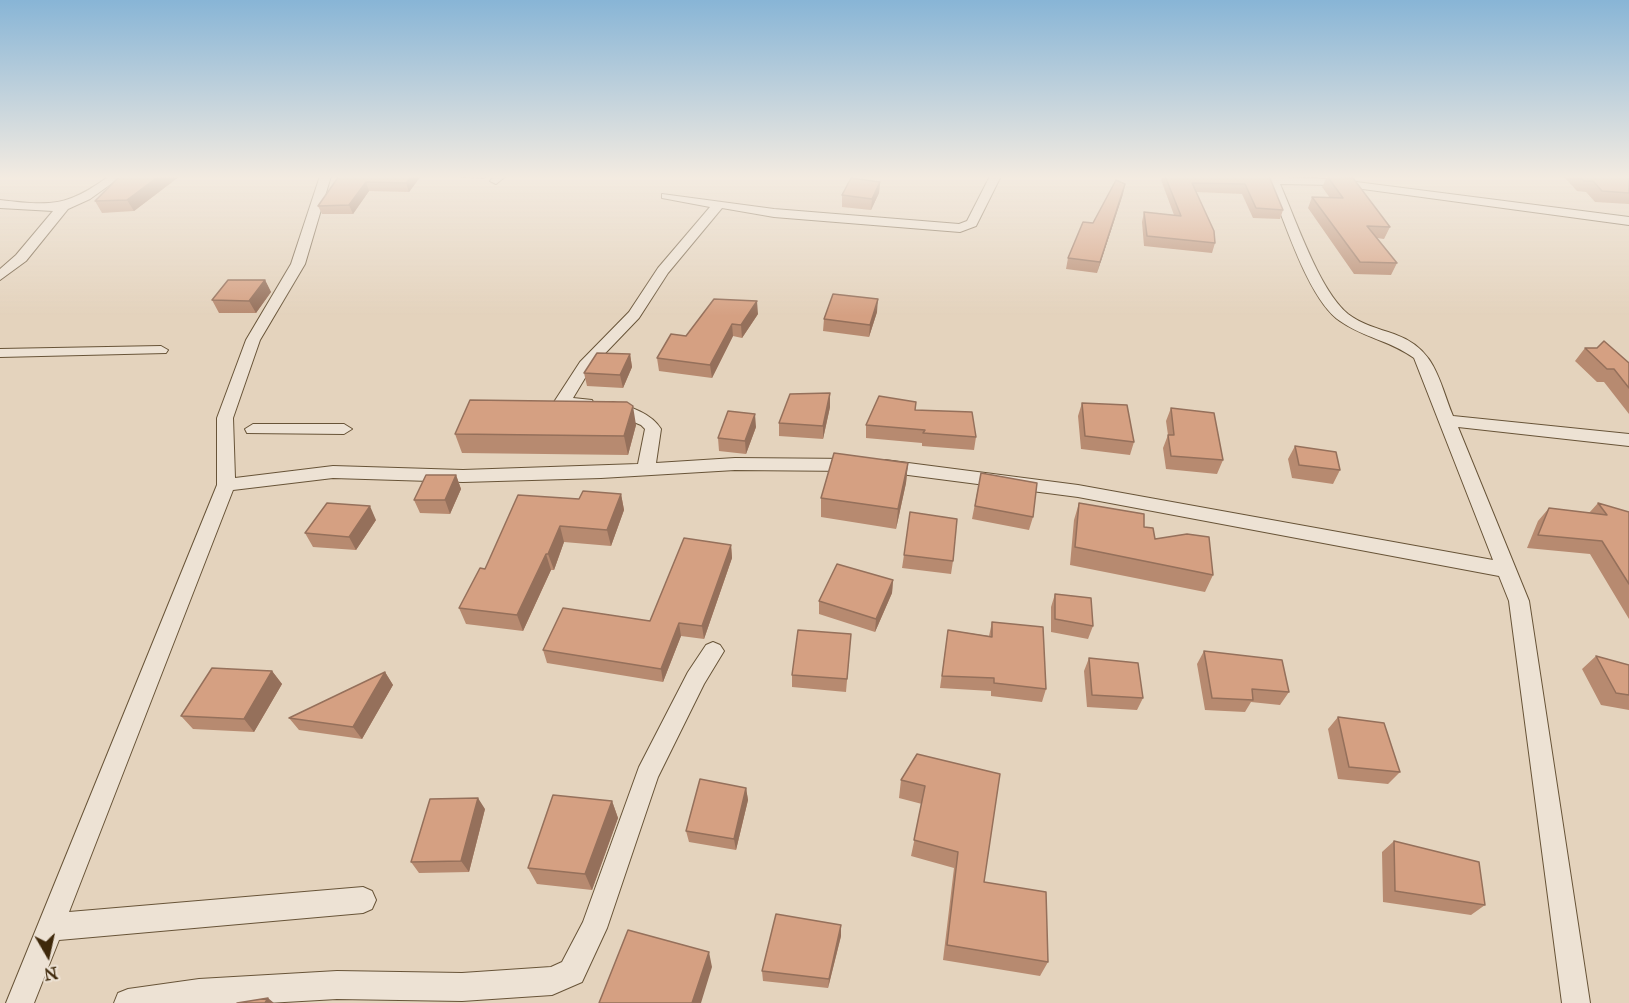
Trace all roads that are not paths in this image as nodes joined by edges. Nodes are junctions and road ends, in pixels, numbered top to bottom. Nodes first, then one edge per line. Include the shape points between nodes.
1 (50, 223) edge
2 (311, 223) edge
3 (703, 223) edge
4 (896, 223) edge
5 (973, 223) edge
6 (1300, 223) edge
7 (0, 276) edge
8 (161, 350) dead end
9 (0, 353) edge
10 (1448, 421) junction
11 (253, 429) dead end
12 (344, 429) dead end
13 (1629, 441) edge
14 (646, 470) junction
15 (226, 485) junction
16 (1507, 570) junction
17 (713, 651) dead end
18 (363, 900) dead end
19 (52, 927) junction
20 (20, 1003) edge
21 (128, 1003) edge
22 (1576, 1003) edge

1 - 7 street
2 - 15 street via 298,264 253,340 225,418
3 - 14 street via 663,271 634,315 585,365 562,402 619,407 647,421 653,429
4 - 5 street via 960,228
6 - 10 street via 1323,296 1349,321 1402,342 1421,356
8 - 9 street
10 - 13 street
10 - 16 street
11 - 12 street
14 - 15 street via 463,476 333,472
14 - 16 street via 735,464 880,465 1078,491
15 - 19 street
16 - 22 street via 1519,601
17 - 21 street via 647,775 594,928 572,972 552,981 462,987 337,985 199,993
18 - 19 street
19 - 20 street

